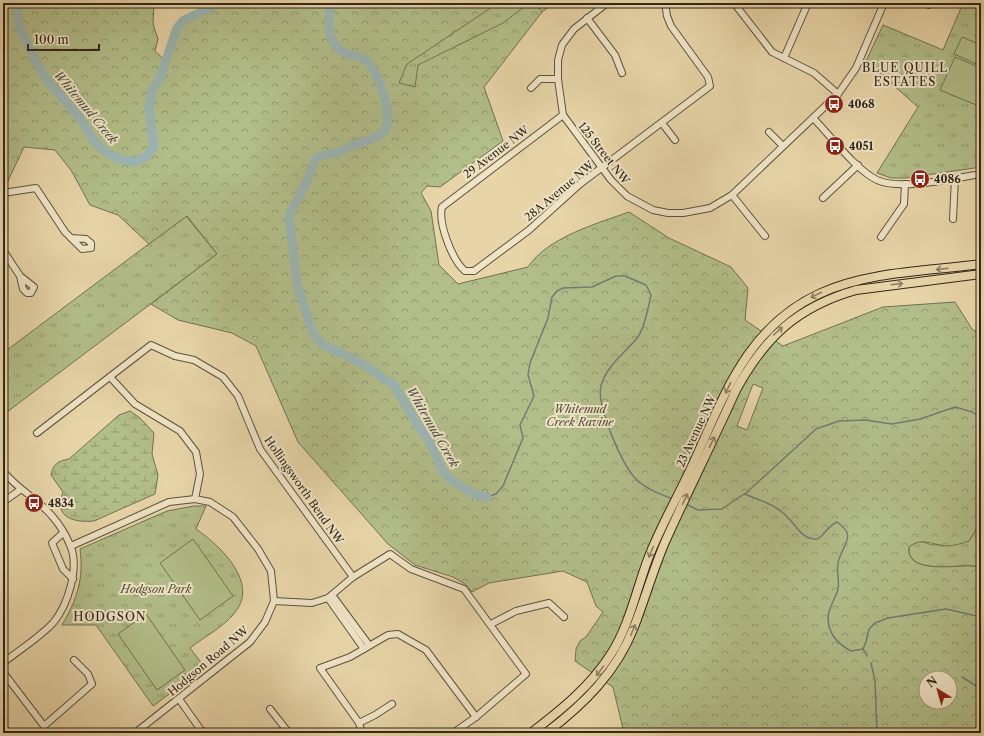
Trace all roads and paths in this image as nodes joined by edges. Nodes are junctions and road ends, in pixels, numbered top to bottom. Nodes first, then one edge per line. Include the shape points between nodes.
1 (607, 3) edge
2 (665, 3) edge
3 (808, 3) edge
4 (884, 3) edge
5 (736, 4) edge
6 (587, 18) junction
7 (784, 58) junction
8 (622, 73) dead end
9 (558, 78) junction
10 (531, 88) dead end
11 (838, 94) junction
12 (563, 115) junction
13 (813, 118) junction
14 (662, 122) junction
15 (769, 132) dead end
16 (675, 140) dead end
17 (783, 146) junction
18 (858, 165) junction
19 (602, 168) junction
20 (981, 174) edge
21 (955, 178) junction
22 (905, 184) junction
23 (3, 193) edge
24 (732, 195) junction
25 (823, 198) dead end
26 (953, 219) dead end
27 (765, 236) dead end
28 (881, 237) dead end
29 (71, 238) dead end
30 (3, 250) edge
31 (981, 264) edge
32 (467, 272) joint
33 (981, 274) edge
34 (20, 276) dead end
35 (110, 377) junction
36 (37, 433) dead end
37 (3, 471) edge
38 (692, 476) junction
39 (20, 490) junction
40 (195, 499) junction
41 (3, 502) edge
42 (63, 533) junction
43 (71, 546) junction
44 (353, 577) junction
45 (73, 579) junction
46 (330, 597) junction
47 (274, 601) junction
48 (564, 617) dead end
49 (490, 624) junction
50 (367, 647) junction
51 (74, 660) dead end
52 (3, 664) edge
53 (3, 672) edge
54 (179, 699) junction
55 (392, 704) dead end
56 (270, 710) dead end
57 (476, 717) junction
58 (359, 723) junction
59 (136, 733) edge
60 (204, 733) edge
61 (289, 733) edge
62 (362, 733) edge
63 (453, 733) edge
64 (531, 733) edge
65 (546, 733) edge

1 - 6 street
2 - 14 street, 28A Avenue NW via 666,16 671,26 711,83
3 - 7 street
4 - 11 street, 125 Street NW via 856,68
5 - 7 street via 769,49
6 - 8 street via 615,55
6 - 9 street, 125 Street NW via 570,32 562,45 558,60
7 - 11 street via 814,73
9 - 10 street via 540,79
9 - 12 street, 125 Street NW
11 - 13 street, 125 Street NW
12 - 19 street, 125 Street NW
12 - 32 street, 29 Avenue NW via 442,207 441,214 450,251
13 - 17 street, 125 Street NW
13 - 18 street
14 - 16 street
14 - 19 street, 28A Avenue NW
15 - 17 street
17 - 24 street, 125 Street NW
18 - 22 street via 878,180 889,184
18 - 25 street
19 - 24 street, 125 Street NW via 627,196 647,207 668,213 700,211 718,205
19 - 32 street, 28A Avenue NW via 530,229 474,271
20 - 21 street
21 - 22 street
21 - 26 street
22 - 28 street via 904,204
23 - 29 street via 36,188
24 - 27 street
30 - 34 street
31 -> 38 main road, 23 Avenue NW via 867,279 834,287 794,308 767,330 739,366 728,386
38 -> 33 main road, 23 Avenue NW via 748,369 774,335 798,315 823,301 856,290
35 - 36 street, Hollingsworth Bend NW
35 - 40 street via 135,404 180,431 196,452 200,474
35 - 44 street, Hollingsworth Bend NW via 151,345 175,356 194,360 223,377 238,396 260,449
37 - 39 street
38 -> 64 main road, 23 Avenue NW via 667,517 612,653 580,694
65 -> 38 main road, 23 Avenue NW via 586,700 620,658
39 - 41 street
39 - 42 street via 53,517
40 - 43 street, Hodgson Road NW via 169,502
40 - 47 street, Hodgson Road NW via 210,502 221,508 234,517 243,528 271,571
42 - 43 street
42 - 45 street via 52,542 63,569
43 - 45 street
44 - 46 street
44 - 49 street via 390,554 410,569 464,589
45 - 52 street via 65,604 53,623
46 - 47 street via 312,603
46 - 50 street
47 - 54 street, Hodgson Road NW via 266,622 250,642
48 - 49 street via 549,603 516,611
49 - 57 street via 526,674
50 - 57 street via 388,634 398,634 426,650
50 - 58 street via 350,657 320,668
51 - 53 street via 88,674 92,684 44,726
54 - 59 street, Hodgson Road NW
54 - 60 street
55 - 58 street
56 - 61 street
57 - 63 street
58 - 62 street

